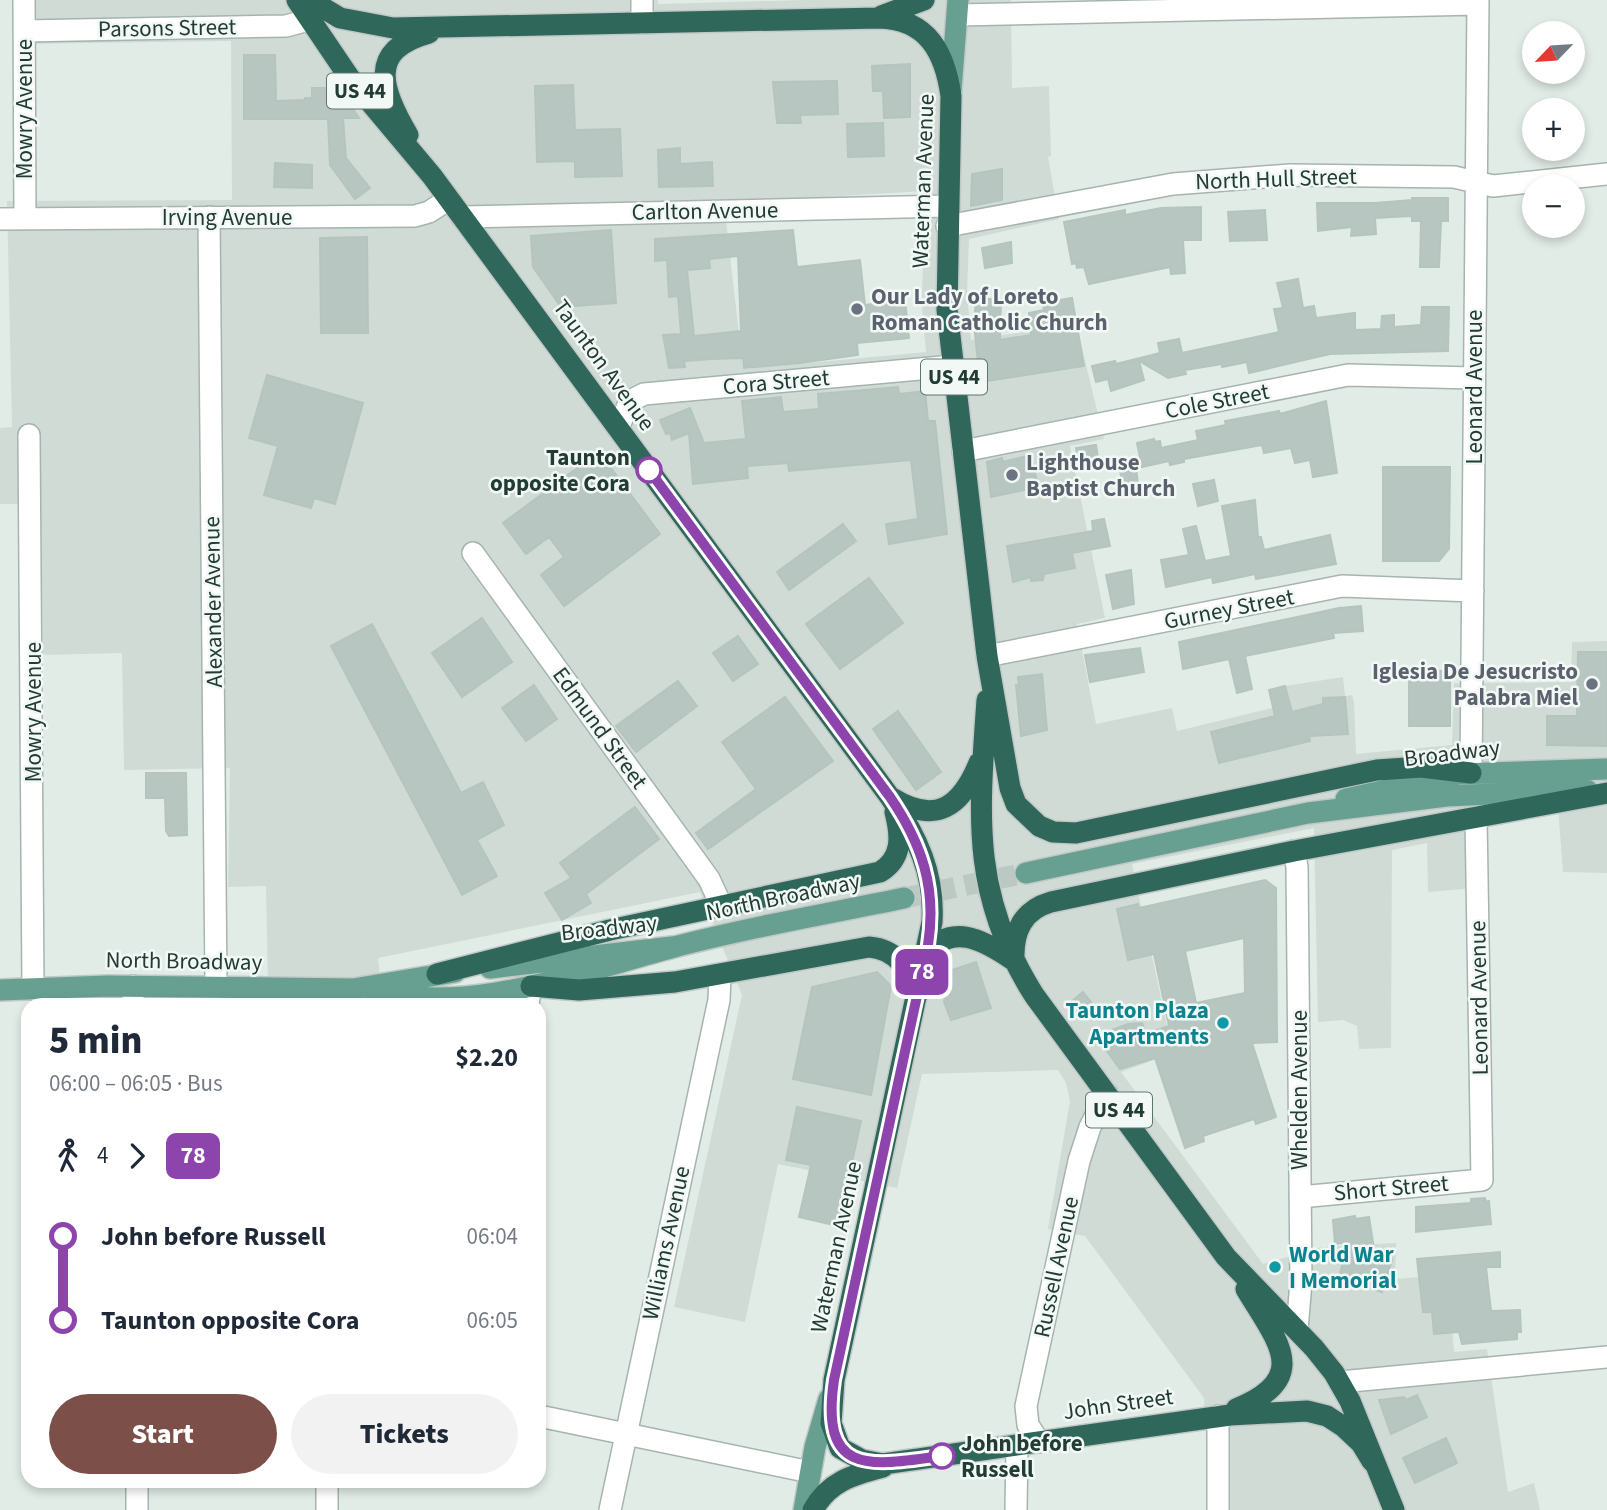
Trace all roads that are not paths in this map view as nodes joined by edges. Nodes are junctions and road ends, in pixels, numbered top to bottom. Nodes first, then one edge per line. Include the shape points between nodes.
1 (24, 0) edge
2 (297, 0) edge
3 (642, 0) edge
4 (925, 0) edge
5 (1478, 2) edge
6 (958, 7) edge
7 (309, 10) edge
8 (873, 18) junction
9 (642, 23) junction
10 (455, 28) junction
11 (24, 31) junction
12 (951, 96) junction
13 (1607, 174) edge
14 (432, 176) junction
15 (1476, 181) junction
16 (449, 199) junction
17 (948, 216) junction
18 (209, 217) junction
19 (462, 217) junction
20 (0, 219) edge
21 (25, 219) junction
22 (953, 366) junction
23 (1474, 378) junction
24 (618, 428) junction
25 (29, 435) dead end
26 (963, 451) junction
27 (473, 553) dead end
28 (1473, 591) junction
29 (987, 656) junction
30 (983, 748) junction
31 (1607, 769) edge
32 (1471, 773) junction
33 (1607, 791) edge
34 (890, 797) junction
35 (1308, 813) junction
36 (1476, 817) junction
37 (1294, 851) junction
38 (1026, 873) tunnel mouth
39 (904, 898) tunnel mouth
40 (721, 905) junction
41 (672, 947) junction
42 (925, 957) junction
43 (1014, 961) junction
44 (437, 974) junction
45 (720, 975) junction
46 (216, 987) junction
47 (368, 988) junction
48 (33, 989) junction
49 (0, 990) edge
50 (133, 995) edge
51 (530, 995) edge
52 (917, 995) junction
53 (1107, 1094) junction
54 (1482, 1180) joint
55 (1300, 1197) junction
56 (1226, 1257) junction
57 (1297, 1330) junction
58 (1607, 1357) edge
59 (834, 1380) junction
60 (1340, 1382) junction
61 (1218, 1416) junction
62 (546, 1417) edge
63 (627, 1433) junction
64 (1039, 1442) junction
65 (1017, 1445) junction
66 (1372, 1461) junction
67 (901, 1462) junction
68 (810, 1472) junction
69 (137, 1488) edge
70 (327, 1488) edge
71 (137, 1510) edge
72 (327, 1510) edge
73 (610, 1510) edge
74 (804, 1510) edge
75 (813, 1510) edge
76 (1016, 1510) edge
77 (1218, 1510) edge
78 (1394, 1510) edge

1 - 11 street, Mowry Avenue
2 - 7 highway, Taunton Avenue / US 44
3 - 9 street
4 - 8 highway
5 - 6 street
5 - 15 street, Leonard Avenue
6 - 12 main road, Waterman Avenue
7 - 10 highway, US 44 via 363,25
7 - 11 street, Parsons Street via 286,26
7 - 14 highway, Taunton Avenue / US 44 via 372,106
8 - 9 highway, US 44
8 - 12 highway, US 44 via 905,23 930,37 945,62
9 - 10 highway, US 44
10 - 14 highway via 408,41 393,51 385,65 384,83 391,103
11 - 21 street, Mowry Avenue
12 - 17 highway, Waterman Avenue / US 44
13 - 15 street, North Hull Street via 1493,186
14 - 16 highway, Taunton Avenue / US 44
15 - 17 street, North Hull Street via 1290,175 1173,184
15 - 23 street, Leonard Avenue
16 - 18 street, Irving Avenue via 420,216
16 - 19 highway, Taunton Avenue / US 44
17 - 19 street, Carlton Avenue
17 - 22 highway, Waterman Avenue / US 44 via 946,288
18 - 21 street, Irving Avenue
18 - 46 street, Alexander Avenue
19 - 24 highway, Taunton Avenue / US 44
20 - 21 street, Irving Avenue
22 - 24 street, Cora Street via 644,394 630,401
22 - 26 highway, Waterman Avenue / US 44
23 - 26 street, Cole Street via 1348,375
23 - 28 street, Leonard Avenue
24 - 34 highway, Taunton Avenue / US 44
25 - 48 street, Mowry Avenue
26 - 29 highway, Waterman Avenue / US 44
27 - 40 street, Edmund Street via 709,879
28 - 29 street, Gurney Street via 1342,586
28 - 32 street, Leonard Avenue
29 - 30 highway, US 44
29 - 32 highway via 1013,797 1027,817 1053,832 1083,832 1377,770 1428,767
30 - 34 highway via 969,783 950,806 922,812
30 - 43 highway, US 44 via 979,813 983,863 996,917
31 - 32 main road, Broadway
32 - 35 main road, Broadway via 1368,793
33 - 35 main road, Broadway via 1447,796
33 - 36 highway
34 - 40 highway via 900,841 896,857 880,872
34 - 42 highway, US 44 via 913,834 927,869 932,912
35 - 38 main road, Broadway
36 - 37 highway
36 - 54 street, Leonard Avenue
37 - 43 highway via 1044,904 1018,927
37 - 55 street, Whelden Avenue
39 - 41 main road, North Broadway
40 - 44 highway
41 - 44 main road, Broadway
41 - 51 main road, Broadway
42 - 43 highway via 944,940 967,935
42 - 52 highway, US 44
43 - 53 highway, US 44
44 - 47 main road, Broadway
45 - 51 highway
45 - 52 highway via 877,948 902,962
45 - 63 street, Williams Avenue via 717,1012
46 - 47 main road, North Broadway
46 - 50 main road, North Broadway
47 - 51 main road, Broadway via 414,997
48 - 49 main road, North Broadway
48 - 50 main road, North Broadway
52 - 59 highway, Waterman Avenue / US 44
53 - 56 highway, US 44
53 - 64 street, Russell Avenue via 1079,1161 1026,1406 1028,1424
54 - 55 street, Short Street
55 - 57 street, Whelden Avenue
56 - 57 highway, US 44
56 - 61 highway via 1276,1340 1282,1364 1278,1381 1268,1394
57 - 60 highway, US 44
58 - 60 street
59 - 67 highway, John Street / US 44 via 831,1423 840,1448 869,1462
59 - 68 main road, Waterman Avenue
60 - 66 highway, US 44
61 - 64 highway, John Street / US 44
61 - 66 highway, John Street / US 44 via 1321,1413 1344,1427
61 - 77 street
62 - 63 street
63 - 68 street
63 - 73 street, Williams Avenue
64 - 65 highway, John Street / US 44
65 - 67 highway, John Street / US 44
65 - 76 street
66 - 78 highway, US 44
67 - 75 highway via 838,1481
68 - 74 main road, Waterman Avenue
69 - 71 street
70 - 72 street

